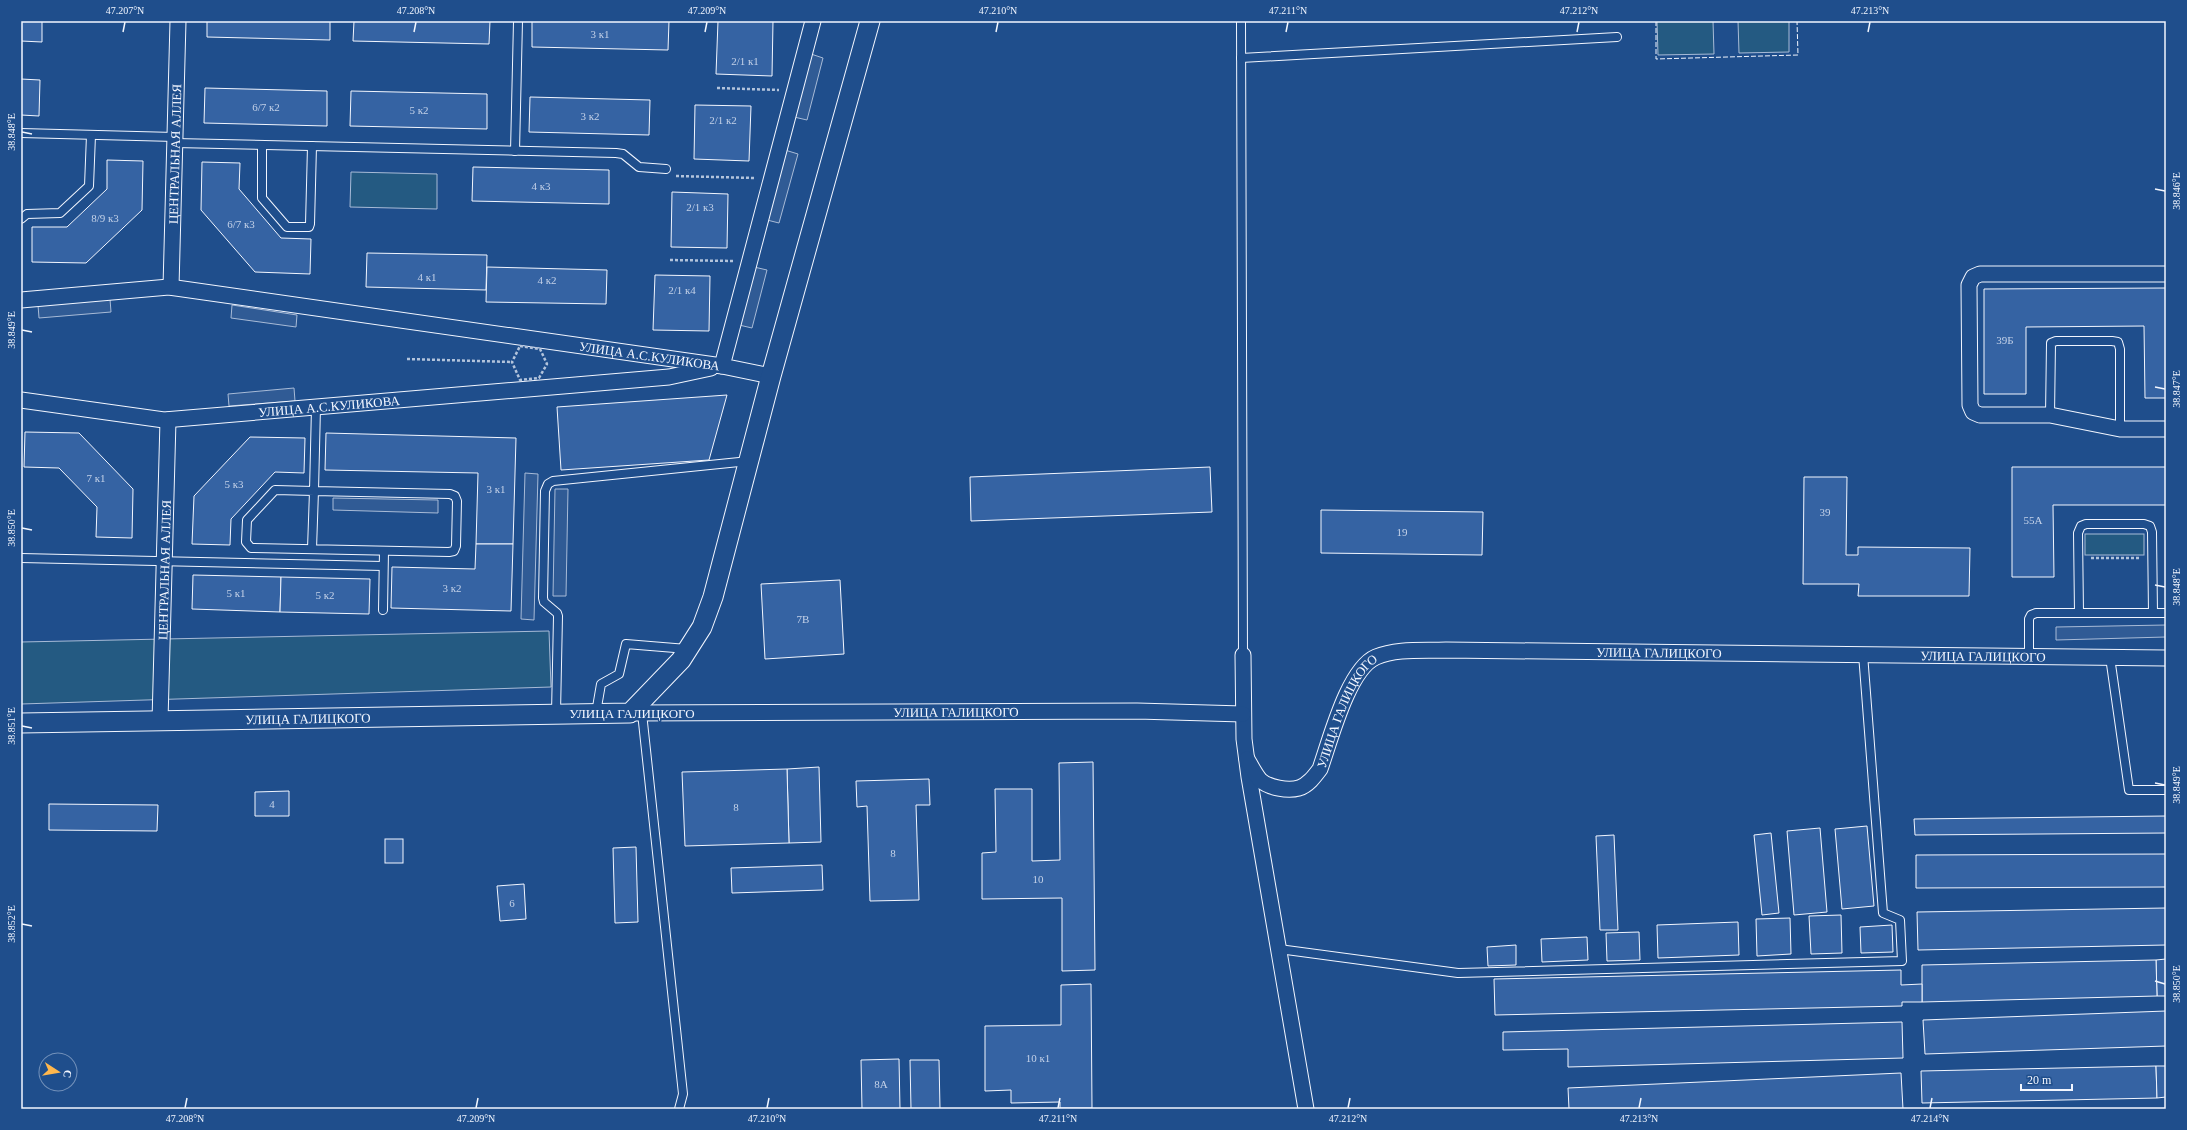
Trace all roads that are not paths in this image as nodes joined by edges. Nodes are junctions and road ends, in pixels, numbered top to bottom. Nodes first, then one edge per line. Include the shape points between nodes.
1 (178, 21) edge
2 (518, 21) edge
3 (813, 21) edge
4 (870, 21) edge
5 (1241, 21) edge
6 (1617, 37) dead end
7 (1241, 58) junction
8 (21, 134) edge
9 (91, 135) junction
10 (175, 140) junction
11 (262, 145) junction
12 (312, 146) junction
13 (514, 151) junction
14 (666, 169) road end
15 (21, 219) edge
16 (2166, 274) edge
17 (171, 288) junction
18 (21, 300) edge
19 (722, 366) junction
20 (771, 376) junction
21 (21, 400) edge
22 (316, 407) junction
23 (2050, 415) junction
24 (168, 420) junction
25 (2166, 429) edge
26 (2120, 430) junction
27 (749, 460) junction
28 (314, 491) junction
29 (312, 549) junction
30 (384, 551) junction
31 (21, 558) edge
32 (164, 561) junction
33 (383, 566) junction
34 (382, 610) dead end
35 (2166, 612) edge
36 (2079, 613) junction
37 (2153, 613) junction
38 (688, 649) junction
39 (1863, 654) junction
40 (1243, 655) joint
41 (2029, 656) junction
42 (2110, 658) junction
43 (2166, 658) edge
44 (596, 713) junction
45 (636, 713) junction
46 (556, 714) junction
47 (1243, 714) junction
48 (160, 721) junction
49 (21, 723) edge
50 (1247, 759) junction
51 (2166, 790) edge
52 (1279, 949) junction
53 (679, 1109) edge
54 (1306, 1109) edge

1 - 10 street, ЦЕНТРАЛЬНАЯ АЛЛЕЯ
2 - 13 lane
3 - 19 street
4 - 20 street
5 - 7 lane
6 - 7 lane
7 - 40 lane
8 - 9 lane
9 - 10 lane
9 - 15 lane via 90,180 85,190 60,213 27,214
10 - 11 lane
10 - 17 street, ЦЕНТРАЛЬНАЯ АЛЛЕЯ
11 - 12 lane
11 - 12 lane via 262,198 283,224 298,228 309,227 310,224
12 - 13 lane
13 - 14 lane via 616,153 622,154 639,168
16 - 23 street via 1980,274 1973,277 1970,285 1970,405 1973,412 1980,415
17 - 18 street, УЛИЦА А.С.КУЛИКОВА
17 - 19 street, УЛИЦА А.С.КУЛИКОВА
19 - 20 street
19 - 22 street, УЛИЦА А.С.КУЛИКОВА via 668,377
20 - 27 street
21 - 24 street, УЛИЦА А.С.КУЛИКОВА
22 - 24 street, УЛИЦА А.С.КУЛИКОВА
22 - 28 lane
23 - 26 street
23 - 26 lane via 2051,343 2118,342
24 - 32 street, ЦЕНТРАЛЬНАЯ АЛЛЕЯ
25 - 26 street
27 - 38 street via 713,597 702,627
27 - 46 lane via 553,481 548,484 543,598 558,616
28 - 29 lane
28 - 29 lane via 276,490 250,516 246,542 251,548
28 - 30 lane via 455,496 457,501 454,551
29 - 30 lane
30 - 33 lane
31 - 32 lane
32 - 33 lane
32 - 48 street, ЦЕНТРАЛЬНАЯ АЛЛЕЯ
33 - 34 lane
35 - 37 lane
36 - 37 lane
36 - 37 lane via 2078,533 2081,526 2137,524 2150,526 2152,532
36 - 41 lane via 2031,615
38 - 44 lane via 626,644 619,674 601,684
38 - 45 street
39 - 41 street, УЛИЦА ГАЛИЦКОГО
39 - 50 street, УЛИЦА ГАЛИЦКОГО via 1446,650 1392,652 1375,657 1362,666 1352,681 1320,769 1312,780 1299,788 1284,789 1272,786 1261,781
39 - 52 lane via 1883,913 1900,920 1902,961 1458,974
40 - 47 street
41 - 42 street, УЛИЦА ГАЛИЦКОГО
42 - 43 street, УЛИЦА ГАЛИЦКОГО
42 - 51 lane via 2129,790
44 - 45 street, УЛИЦА ГАЛИЦКОГО
44 - 46 street, УЛИЦА ГАЛИЦКОГО
45 - 47 street, УЛИЦА ГАЛИЦКОГО via 1136,711
45 - 53 lane via 683,1094
46 - 48 street, УЛИЦА ГАЛИЦКОГО
47 - 50 street
48 - 49 street, УЛИЦА ГАЛИЦКОГО
50 - 52 street
52 - 54 street

